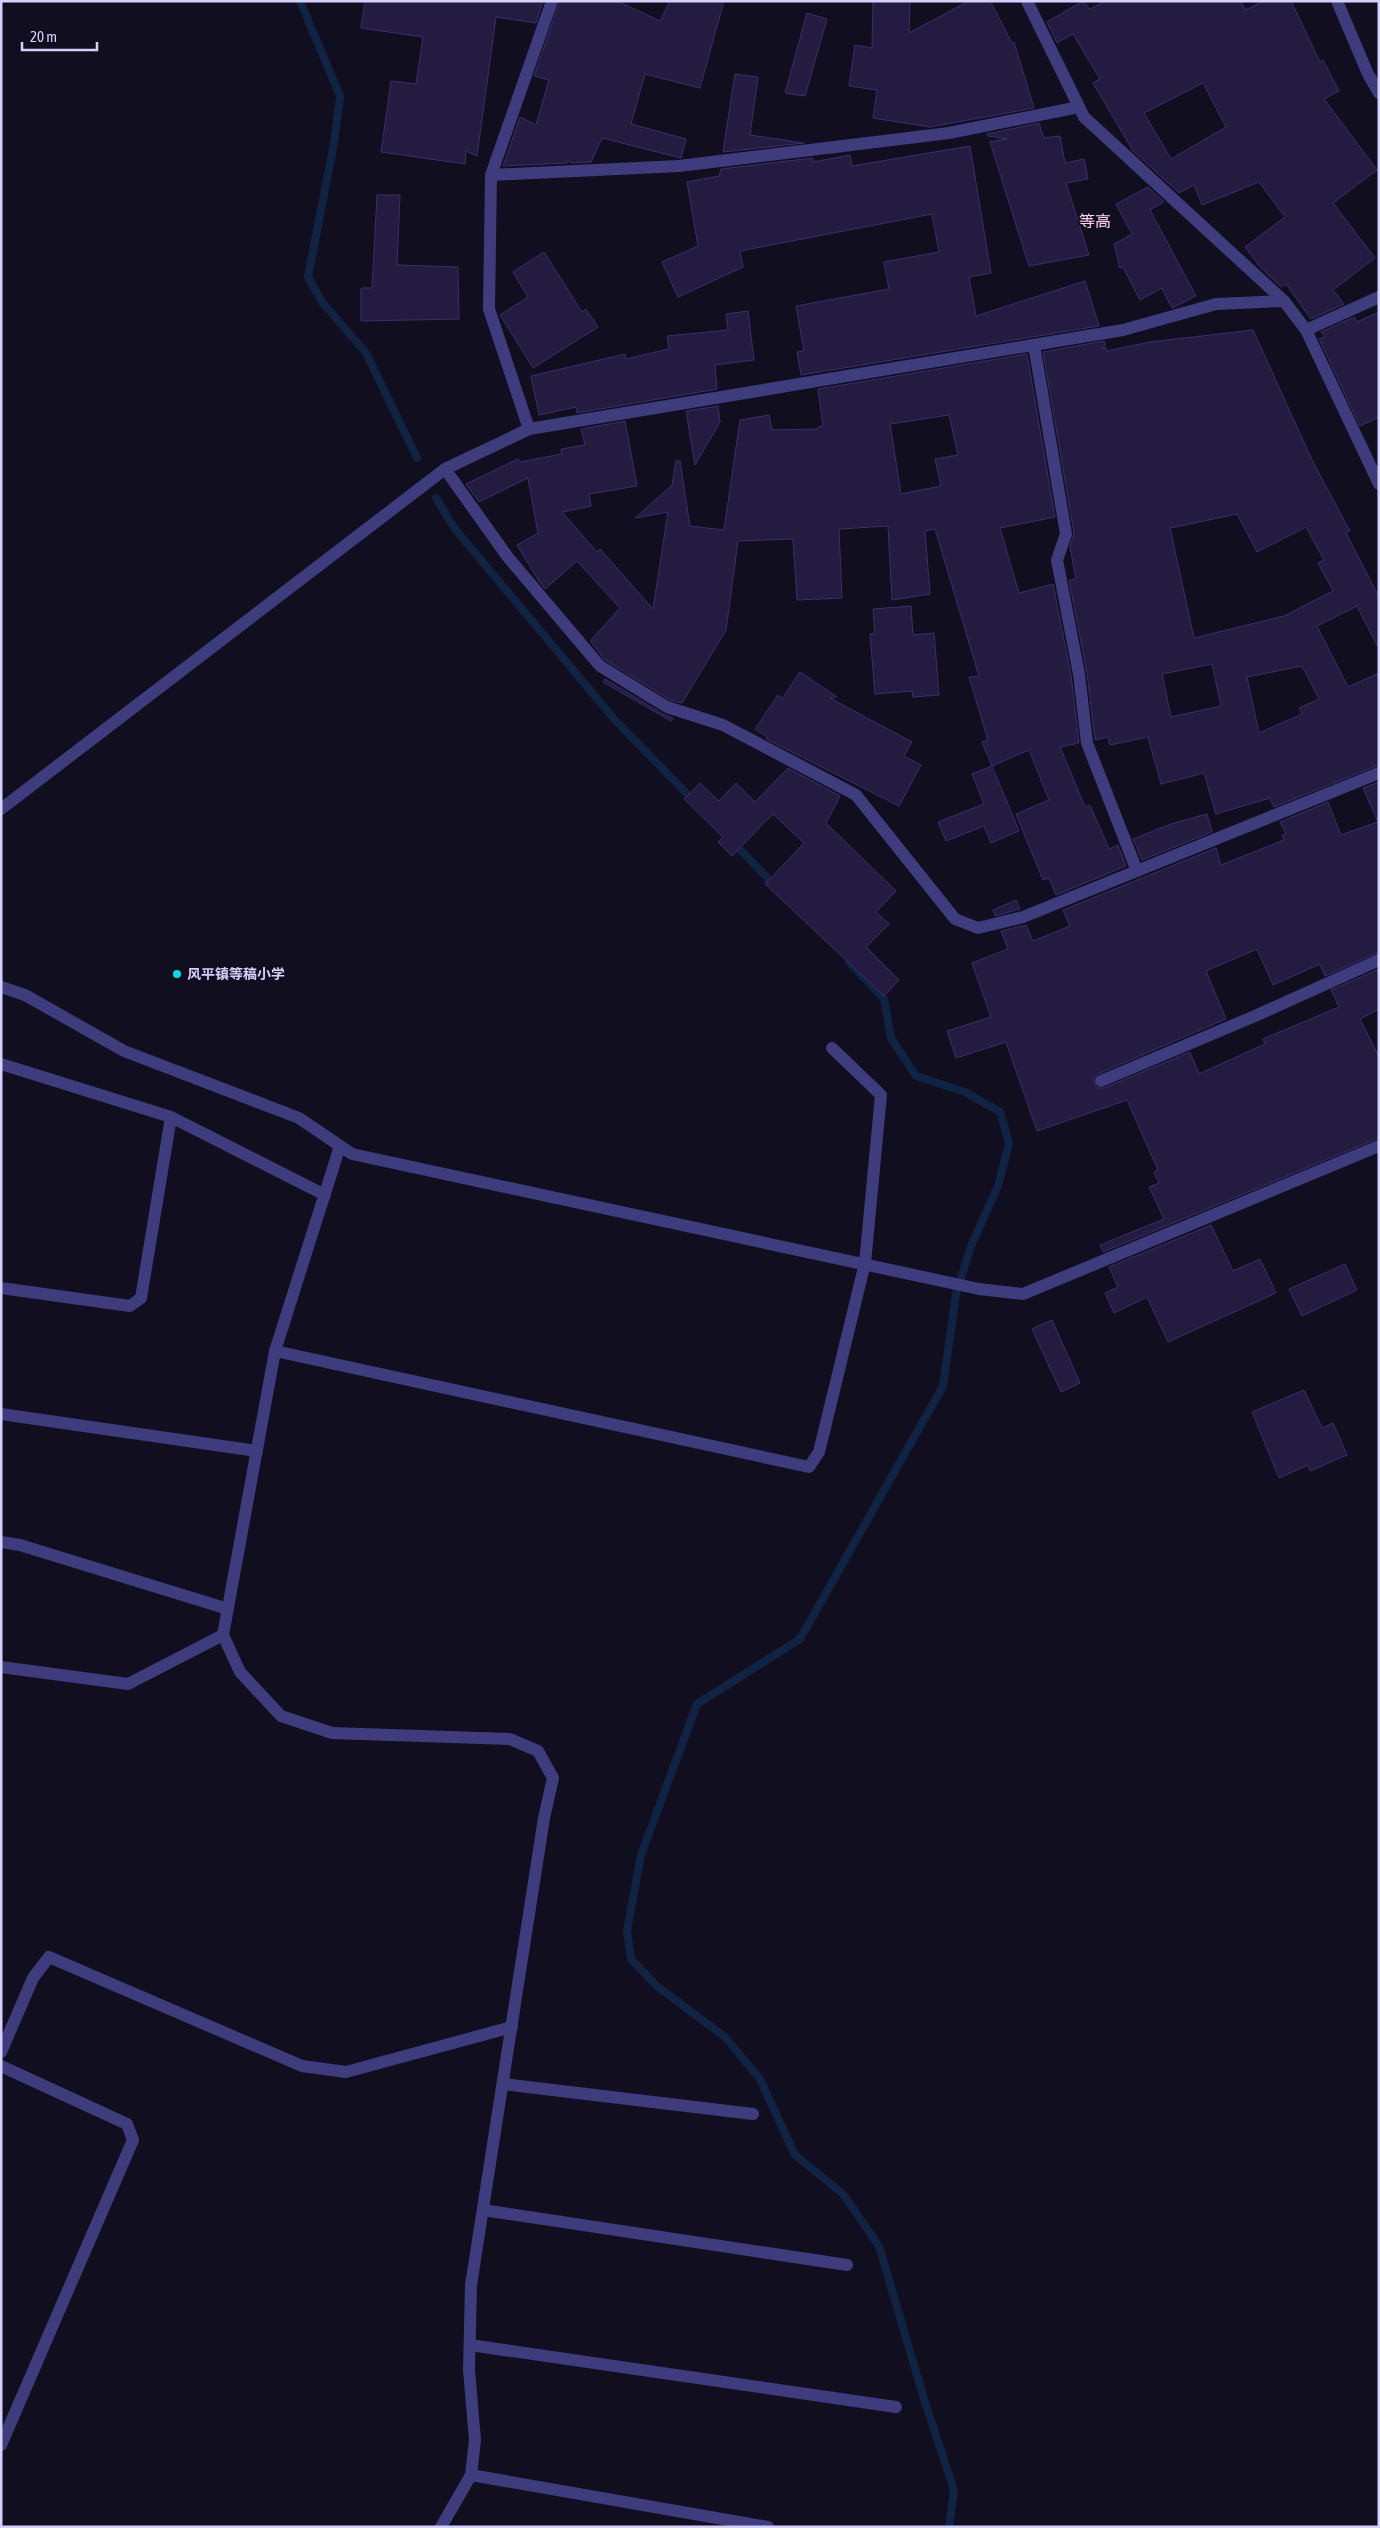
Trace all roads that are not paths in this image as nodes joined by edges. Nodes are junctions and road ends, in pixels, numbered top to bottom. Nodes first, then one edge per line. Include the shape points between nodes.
1 (552, 1) edge
2 (1026, 1) edge
3 (1337, 1) edge
4 (1379, 92) edge
5 (1079, 107) junction
6 (491, 175) junction
7 (1379, 297) edge
8 (1284, 301) junction
9 (1306, 330) junction
10 (1034, 345) junction
11 (529, 429) junction
12 (445, 469) junction
13 (1379, 484) edge
14 (1379, 772) edge
15 (1, 809) edge
16 (1137, 871) junction
17 (1379, 960) edge
18 (1, 987) edge
19 (832, 1048) dead end
20 (1, 1064) edge
21 (1101, 1081) dead end
22 (171, 1117) junction
23 (340, 1146) junction
24 (1379, 1146) edge
25 (325, 1194) junction
26 (865, 1263) junction
27 (1, 1288) edge
28 (275, 1351) junction
29 (1, 1414) edge
30 (257, 1451) junction
31 (1, 1542) edge
32 (228, 1608) junction
33 (223, 1635) junction
34 (1, 1667) edge
35 (512, 2027) junction
36 (1, 2052) edge
37 (1, 2066) edge
38 (503, 2084) junction
39 (753, 2114) dead end
40 (483, 2210) junction
41 (847, 2265) dead end
42 (470, 2345) junction
43 (896, 2406) dead end
44 (1, 2445) edge
45 (471, 2475) junction
46 (441, 2527) edge
47 (768, 2527) edge

1 - 6 street
2 - 5 street
3 - 4 street
5 - 6 street via 949,133 679,166
5 - 8 street via 1084,117
6 - 11 street via 488,309
7 - 9 street
8 - 9 street
8 - 10 street via 1216,304 1123,330
9 - 13 street
10 - 11 street
10 - 16 street via 1066,534 1057,560 1079,674 1087,743
11 - 12 street
12 - 15 street
12 - 16 street via 507,556 600,666 667,707 723,725 856,795 955,919 978,928 1023,917
14 - 16 street
17 - 21 street
18 - 23 street via 25,995 124,1051 299,1118
19 - 26 street via 881,1095
20 - 22 street
22 - 25 street
22 - 27 street via 141,1298 130,1306
23 - 25 street
23 - 26 street via 352,1154
24 - 26 street via 1023,1294 979,1288
25 - 28 street
26 - 28 street via 818,1452 809,1467
28 - 30 street
29 - 30 street
30 - 32 street
31 - 32 street
32 - 33 street
33 - 34 street via 128,1684
33 - 35 street via 240,1672 281,1716 332,1733 510,1739 538,1751 552,1778
35 - 36 street via 346,2072 302,2066 49,1957 33,1978
35 - 38 street
37 - 44 street via 127,2124 132,2140
38 - 39 street
38 - 40 street
40 - 41 street
40 - 42 street via 471,2285
42 - 43 street
42 - 45 street via 475,2440
45 - 46 street
45 - 47 street

